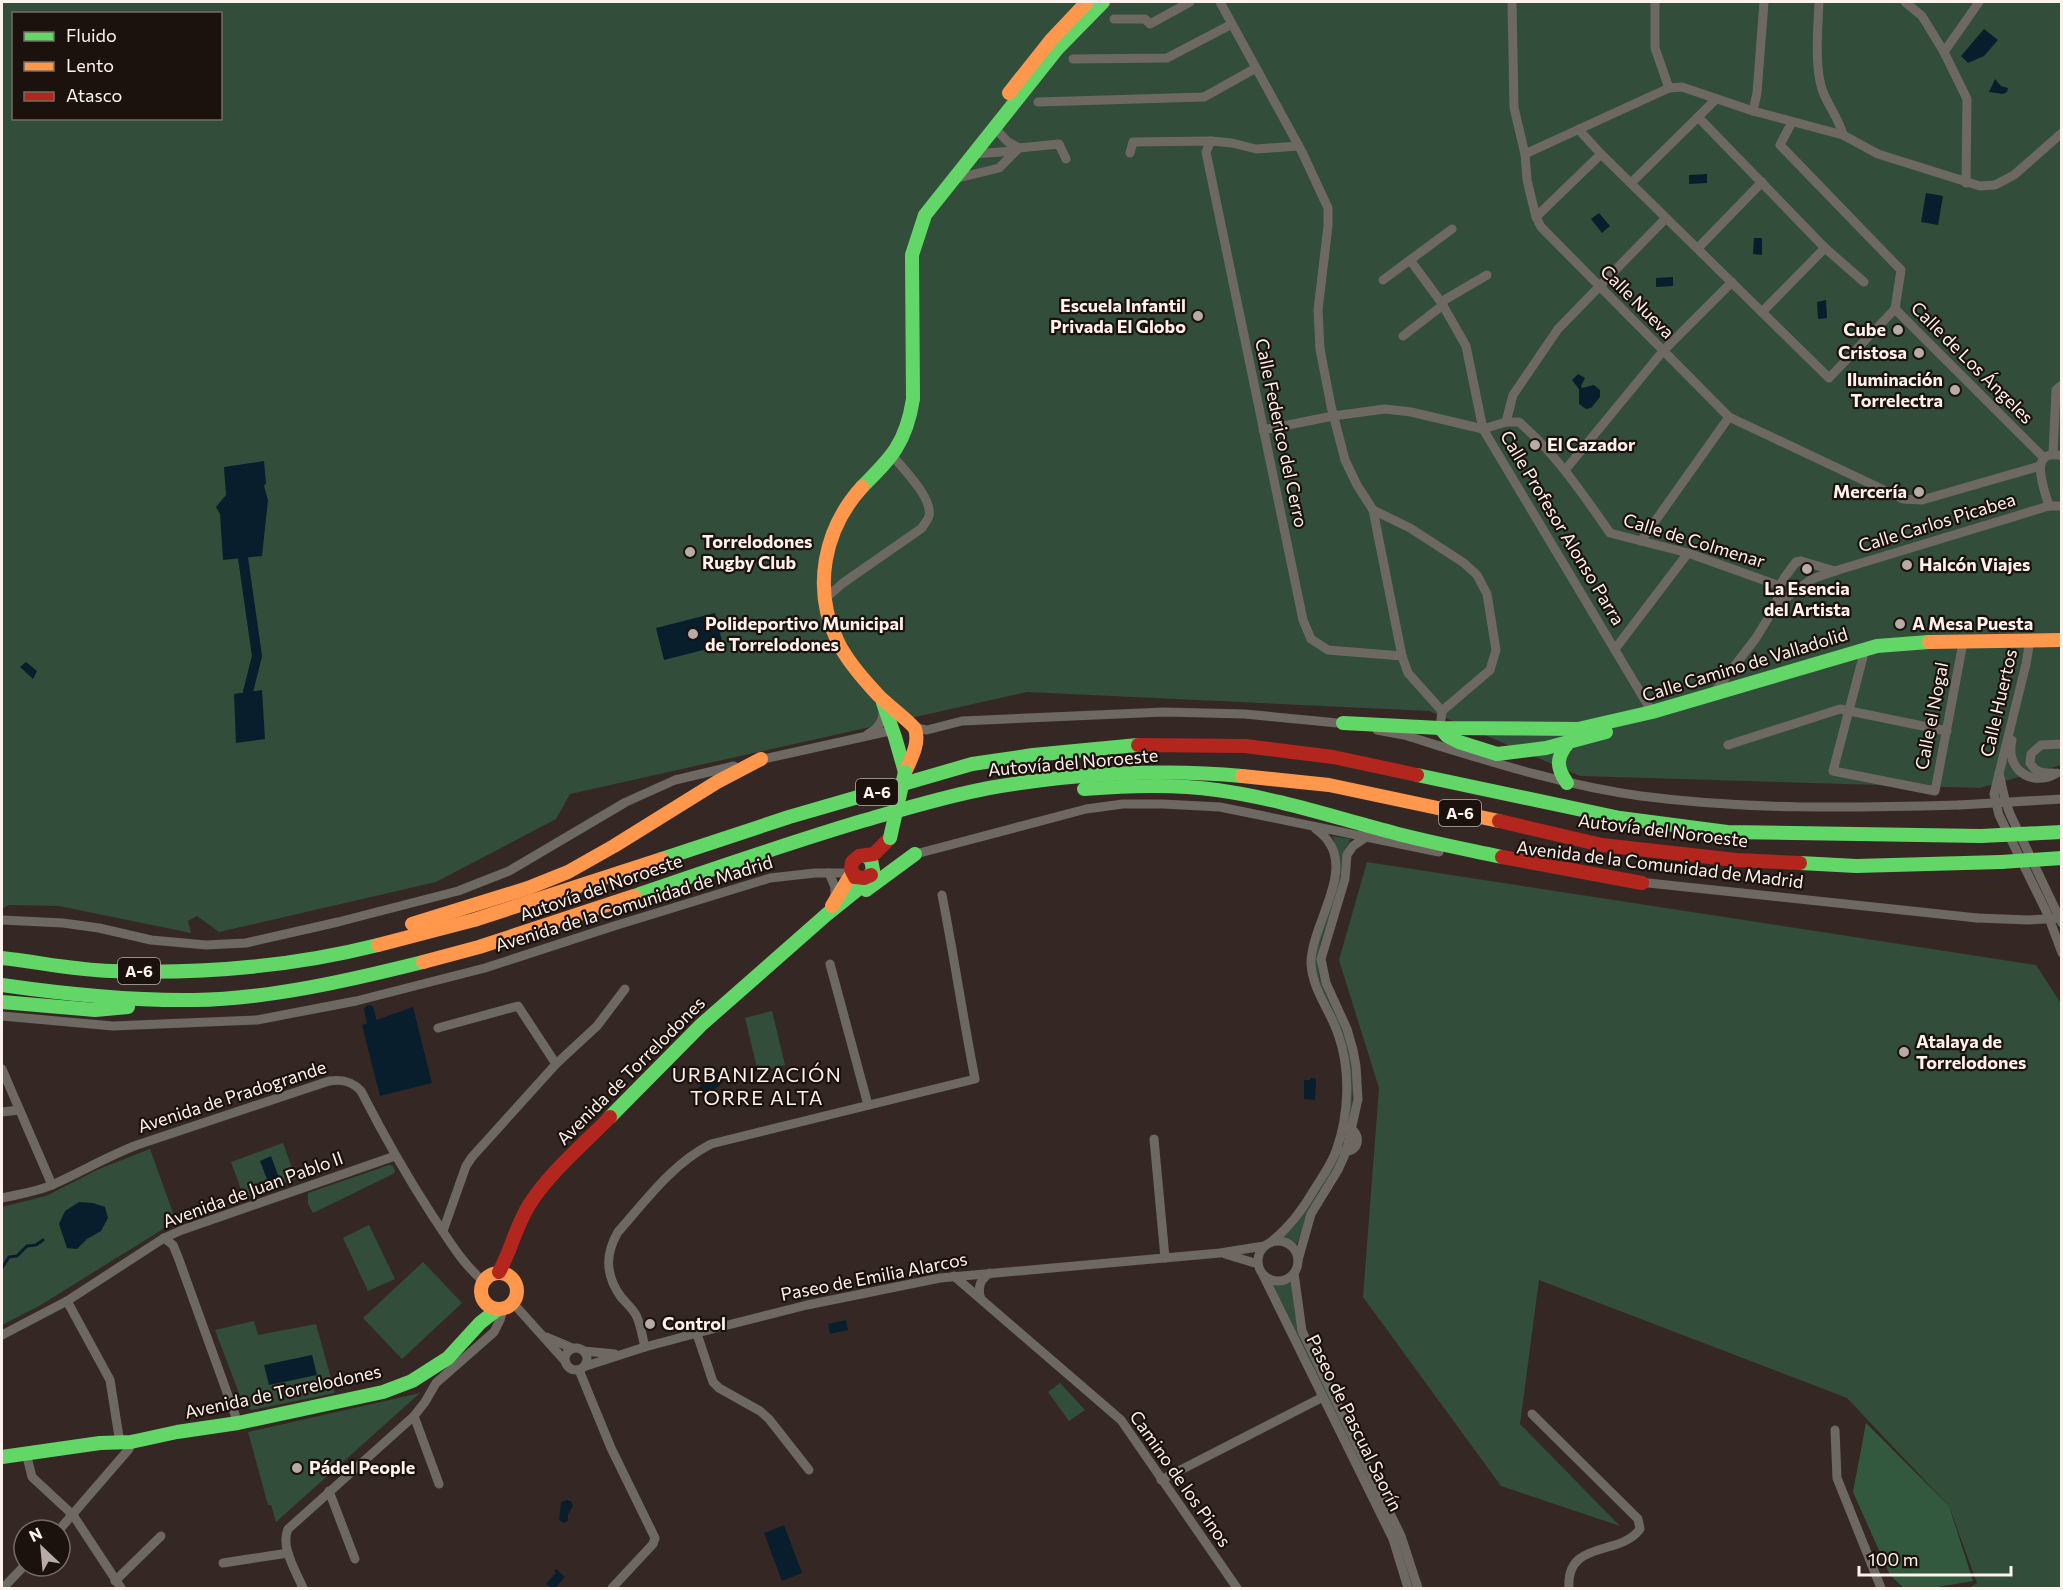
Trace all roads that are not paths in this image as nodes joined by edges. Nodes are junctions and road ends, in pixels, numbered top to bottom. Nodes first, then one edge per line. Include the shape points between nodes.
1 (1087, 2) edge
2 (1103, 2) edge
3 (1190, 2) edge
4 (1220, 2) edge
5 (1512, 2) edge
6 (1656, 2) edge
7 (1764, 2) edge
8 (1819, 2) edge
9 (1905, 2) edge
10 (1979, 2) edge
11 (1114, 19) dead end
12 (1232, 24) junction
13 (1944, 52) junction
14 (1073, 59) dead end
15 (1256, 68) junction
16 (1669, 88) junction
17 (1716, 99) junction
18 (1038, 102) dead end
19 (1753, 111) junction
20 (1698, 117) junction
21 (1792, 122) junction
22 (994, 127) junction
23 (1579, 129) junction
24 (2061, 133) edge
25 (1843, 135) junction
26 (1211, 141) junction
27 (1299, 146) junction
28 (1017, 149) junction
29 (1130, 153) dead end
30 (973, 154) junction
31 (1525, 154) junction
32 (1601, 154) junction
33 (1066, 159) dead end
34 (952, 180) junction
35 (1762, 182) junction
36 (1631, 183) junction
37 (1966, 183) junction
38 (1536, 218) junction
39 (1666, 218) junction
40 (1452, 229) dead end
41 (1698, 248) junction
42 (1825, 248) junction
43 (1410, 260) junction
44 (1487, 275) dead end
45 (1383, 280) dead end
46 (1732, 282) junction
47 (1864, 282) dead end
48 (1599, 287) junction
49 (1442, 304) junction
50 (1895, 309) junction
51 (1762, 312) junction
52 (1403, 336) dead end
53 (1663, 351) junction
54 (2061, 385) edge
55 (1333, 416) junction
56 (1729, 417) junction
57 (1506, 422) junction
58 (1483, 429) junction
59 (1263, 430) junction
60 (892, 455) junction
61 (2049, 459) edge
62 (1566, 469) junction
63 (2049, 506) junction
64 (2061, 506) edge
65 (1373, 510) junction
66 (1641, 541) junction
67 (1688, 553) junction
68 (1834, 571) junction
69 (1780, 586) junction
70 (826, 598) junction
71 (1776, 604) junction
72 (2061, 640) edge
73 (2030, 644) junction
74 (2061, 647) edge
75 (1962, 648) junction
76 (1615, 649) junction
77 (1402, 656) junction
78 (1863, 657) junction
79 (1713, 694) junction
80 (882, 701) junction
81 (1848, 710) junction
82 (1442, 711) junction
83 (1652, 712) junction
84 (2012, 717) junction
85 (1344, 723) junction
86 (911, 724) junction
87 (1440, 728) junction
88 (894, 730) junction
89 (1947, 731) junction
90 (860, 737) junction
91 (1568, 743) junction
92 (2061, 744) edge
93 (1728, 745) dead end
94 (907, 756) junction
95 (761, 759) junction
96 (1999, 773) junction
97 (2059, 773) edge
98 (1567, 783) junction
99 (2061, 799) edge
100 (921, 804) junction
101 (1313, 827) junction
102 (2061, 832) edge
103 (1366, 837) junction
104 (890, 838) junction
105 (915, 854) junction
106 (866, 856) junction
107 (2061, 858) edge
108 (872, 872) junction
109 (829, 873) junction
110 (852, 873) junction
111 (1642, 883) junction
112 (942, 894) dead end
113 (835, 902) junction
114 (826, 915) junction
115 (2, 920) edge
116 (2061, 921) edge
117 (804, 934) junction
118 (2061, 953) edge
119 (2, 957) edge
120 (278, 964) junction
121 (830, 964) dead end
122 (2, 985) edge
123 (625, 989) dead end
124 (194, 1000) junction
125 (2, 1002) edge
126 (2, 1017) edge
127 (438, 1028) dead end
128 (556, 1064) junction
129 (2, 1069) edge
130 (868, 1105) junction
131 (19, 1110) junction
132 (2, 1112) edge
133 (1348, 1127) junction
134 (1154, 1139) dead end
135 (1341, 1151) junction
136 (395, 1156) junction
137 (52, 1185) junction
138 (2, 1198) edge
139 (443, 1231) junction
140 (164, 1238) junction
141 (1268, 1244) junction
142 (1220, 1253) junction
143 (1165, 1258) junction
144 (1298, 1260) junction
145 (1258, 1264) junction
146 (990, 1273) junction
147 (1294, 1273) junction
148 (505, 1274) junction
149 (1263, 1275) junction
150 (954, 1276) junction
151 (483, 1281) junction
152 (982, 1299) junction
153 (67, 1300) junction
154 (500, 1306) junction
155 (697, 1334) junction
156 (2, 1335) edge
157 (544, 1336) junction
158 (645, 1347) junction
159 (572, 1348) junction
160 (584, 1351) junction
161 (620, 1355) junction
162 (565, 1361) junction
163 (582, 1368) junction
164 (1323, 1397) junction
165 (1532, 1414) dead end
166 (414, 1416) junction
167 (238, 1423) junction
168 (1835, 1430) dead end
169 (125, 1440) junction
170 (27, 1453) junction
171 (2, 1457) edge
172 (809, 1470) dead end
173 (1161, 1480) junction
174 (439, 1484) dead end
175 (329, 1491) junction
176 (73, 1515) junction
177 (70, 1518) edge
178 (161, 1536) dead end
179 (288, 1553) junction
180 (355, 1559) dead end
181 (223, 1563) dead end
182 (118, 1585) edge
183 (303, 1588) edge
184 (612, 1588) edge
185 (1237, 1588) edge
186 (1408, 1588) edge
187 (1418, 1588) edge
188 (1569, 1588) edge
189 (1881, 1588) edge

1 - 30 main road via 1050,40 992,115
2 - 22 main road via 1058,48
3 - 11 street via 1149,24 1145,19
4 - 12 street
5 - 31 street, Calle Nueva via 1514,108
6 - 16 street via 1655,48
7 - 19 street
8 - 25 street via 1817,51 1822,91
9 - 13 street via 1922,16
10 - 13 street
12 - 14 street via 1167,58
12 - 15 street
13 - 37 street via 1967,99
15 - 18 street via 1204,97
15 - 27 street
16 - 17 street via 1682,87
16 - 23 street
17 - 19 street
17 - 20 street
19 - 21 street
20 - 35 street
20 - 36 street
21 - 25 street
21 - 50 street, Calle de Los Ángeles via 1780,145 1901,270
22 - 28 street
22 - 30 main road
23 - 31 street
23 - 32 street
24 - 37 street via 2014,175 1995,185
25 - 37 street via 1878,154
26 - 27 street via 1256,149
26 - 29 street via 1133,142
26 - 59 street, Calle Federico del Cerro via 1206,152
27 - 55 street via 1328,208 1318,310 1320,350
28 - 30 street
28 - 33 street via 1059,144
28 - 34 street via 999,168
30 - 34 main road
31 - 38 street, Calle Nueva
32 - 36 street
32 - 38 street
34 - 60 main road via 925,215 912,255 913,399 904,438
35 - 41 street
35 - 42 street
36 - 39 street
38 - 48 street, Calle Nueva via 1544,232
39 - 41 street
39 - 48 street
40 - 43 street
41 - 46 street
42 - 47 street
42 - 51 street
43 - 45 street
43 - 49 street, Calle Profesor Alonso Parra
44 - 49 street
46 - 51 street
46 - 53 street
48 - 53 street, Calle Nueva
48 - 57 street via 1558,329 1513,395
49 - 52 street
49 - 58 street, Calle Profesor Alonso Parra via 1466,346
50 - 51 street via 1829,378
50 - 61 street, Calle de Los Ángeles
53 - 56 street, Calle Nueva
53 - 62 street
54 - 61 street via 2056,390
55 - 58 street via 1385,408
55 - 59 street
55 - 65 street via 1344,459
56 - 61 street, Calle Nueva via 1903,499 1915,500
56 - 66 street
57 - 58 street
57 - 62 street, Calle de Colmenar via 1519,422
58 - 76 street, Calle Profesor Alonso Parra
59 - 77 street, Calle Federico del Cerro via 1303,620 1311,639 1328,650
60 - 70 main road via 840,517 824,564
60 - 70 street via 926,498 929,517 922,528
61 - 63 street
62 - 66 street, Calle de Colmenar via 1610,533
63 - 64 street, Calle Carlos Picabea
63 - 68 street, Calle Carlos Picabea
65 - 77 street
65 - 82 street via 1410,528 1464,563 1477,574 1487,594 1496,650 1490,670
66 - 67 street, Calle de Colmenar
67 - 69 street, Calle de Colmenar
67 - 76 street
68 - 69 street via 1796,562
68 - 71 street, Calle Carlos Picabea via 1812,579
69 - 71 street
70 - 80 main road via 837,641
71 - 79 street via 1756,638
72 - 73 main road, Calle Camino de Valladolid
73 - 74 main road
73 - 75 main road, Calle Camino de Valladolid
73 - 79 main road, Calle Camino de Valladolid via 1913,642 1877,646
73 - 84 street, Calle Huertos
75 - 78 main road, Calle Camino de Valladolid via 1914,648
75 - 89 street, Calle el Nogal
76 - 83 street, Calle Profesor Alonso Parra
77 - 82 street via 1408,673
78 - 81 street
78 - 91 main road, Calle Camino de Valladolid
79 - 83 main road, Calle Camino de Valladolid
80 - 86 main road
80 - 88 main road
80 - 90 street via 880,724
81 - 89 street
81 - 89 street, Calle el Nogal via 1833,771 1935,791
81 - 93 street via 1840,709
82 - 87 street
83 - 87 main road, Calle Camino de Valladolid via 1578,729
84 - 96 street, Calle Huertos
84 - 97 street via 2015,726 2010,746 2019,770 2036,779
85 - 86 street via 1164,712 962,721 927,730
85 - 87 main road, Calle Camino de Valladolid
85 - 98 street via 1404,735
86 - 88 main road via 901,723
86 - 94 main road via 917,735
87 - 91 main road, Calle Camino de Valladolid via 1459,742 1497,754
88 - 90 street
88 - 94 main road via 894,737
90 - 95 street
91 - 98 main road via 1557,762
92 - 97 street via 2041,745 2031,754 2030,762 2041,773
94 - 104 main road, Avenida de Torrelodones, bridge
95 - 115 street via 675,780 626,802 509,871 458,891 246,943 206,945 151,940 63,923
95 - 120 main road via 548,880
96 - 116 street via 2010,814
96 - 118 street, Calle Huertos via 1994,794 1999,815 2047,913
98 - 99 street, bridge via 1733,806 1959,806
100 - 107 main road, Autovía del Noroeste / A-6, bridge via 989,788 1050,780 1145,772 1233,775 1329,785 1602,845 1736,860 1844,865
100 - 111 main road via 1104,788 1214,789 1418,838
100 - 124 main road, Autovía del Noroeste / A-6 via 779,846 479,947 360,978 250,996
101 - 103 street, Avenida de la Comunidad de Madrid
101 - 105 street, Avenida de la Comunidad de Madrid via 1220,807 1123,804 1058,815
101 - 133 street via 1328,840 1335,855 1335,875 1312,947 1311,971 1343,1053
102 - 120 main road, Autovía del Noroeste / A-6, bridge via 1981,836 1727,832 1620,818 1333,758 1245,746 1145,744 972,764 789,817 474,920 354,951
103 - 111 street, Avenida de la Comunidad de Madrid via 1534,870
103 - 133 street via 1347,855 1342,889 1321,959 1356,1066 1358,1099
104 - 106 main road via 874,854
104 - 108 main road, Avenida de Torrelodones via 887,853
105 - 108 street, Avenida de la Comunidad de Madrid
105 - 117 main road, Avenida de Torrelodones via 820,930
106 - 108 main road via 873,863
106 - 110 main road via 854,860
108 - 110 main road via 864,879
108 - 114 main road, Avenida de Torrelodones via 862,886
109 - 110 street, Avenida de la Comunidad de Madrid
109 - 113 street via 835,887
109 - 126 street, Avenida de la Comunidad de Madrid via 770,878 485,968 356,1001 257,1020 113,1026
110 - 113 main road, Avenida de Torrelodones
111 - 116 street, Avenida de la Comunidad de Madrid, bridge via 1977,918
112 - 130 street via 975,1079
113 - 114 main road, Avenida de Torrelodones
114 - 117 main road, Avenida de Torrelodones
117 - 148 main road, Avenida de Torrelodones via 700,1025 544,1184 517,1229
119 - 120 main road, Autovía del Noroeste / A-6 via 109,971 198,972
121 - 130 street
122 - 124 main road, Autovía del Noroeste / A-6 via 71,995
123 - 128 street via 597,1026
124 - 125 main road via 95,1011
127 - 128 street via 518,1006
128 - 139 street via 472,1157
129 - 131 street
130 - 158 street via 711,1144 676,1167 618,1232 608,1257 613,1285 636,1316
131 - 132 street
131 - 137 street
133 - 135 street
134 - 143 street
135 - 141 street via 1301,1213
135 - 144 street via 1338,1170 1311,1214
136 - 137 street, Avenida de Pradogrande via 361,1091 338,1080 137,1144
136 - 139 street, Avenida de Pradogrande
136 - 140 street, Avenida de Juan Pablo II
137 - 138 street, Avenida de Pradogrande
139 - 151 street, Avenida de Pradogrande via 470,1270
140 - 153 street, Avenida de Juan Pablo II
140 - 167 street via 178,1257
141 - 142 street, Paseo de Emilia Alarcos
141 - 144 street via 1289,1244
141 - 145 street via 1258,1257
142 - 143 street, Paseo de Emilia Alarcos
142 - 145 street, Paseo de Emilia Alarcos
143 - 146 street, Paseo de Emilia Alarcos
144 - 147 street
145 - 149 street
146 - 150 street, Paseo de Emilia Alarcos
146 - 152 street via 979,1287
147 - 149 street via 1276,1281
147 - 187 street, Paseo de Pascual Saorín via 1302,1331 1401,1536
148 - 151 main road via 493,1273
148 - 154 main road via 517,1287 516,1298
149 - 164 street, Paseo de Pascual Saorín
150 - 152 street, Camino de los Pinos
150 - 155 street, Paseo de Emilia Alarcos via 807,1305
151 - 154 main road via 480,1293
152 - 173 street, Camino de los Pinos via 1121,1420
153 - 156 street, Avenida de Juan Pablo II
153 - 169 street via 110,1380
154 - 157 street
154 - 166 street via 500,1320 494,1332 436,1383
154 - 167 main road, Avenida de Torrelodones via 448,1358 412,1381 383,1392
155 - 158 street, Paseo de Emilia Alarcos
155 - 172 street via 712,1382 769,1419
157 - 159 street
157 - 162 street
158 - 161 street, Paseo de Emilia Alarcos
159 - 160 street
159 - 162 street
160 - 161 street, Paseo de Emilia Alarcos
160 - 163 street via 588,1358
161 - 163 street, Paseo de Emilia Alarcos
162 - 163 street via 570,1369
163 - 184 street via 610,1448 655,1538
164 - 173 street
164 - 186 street, Paseo de Pascual Saorín via 1393,1539
165 - 188 street via 1638,1519 1640,1530 1634,1538 1581,1557 1572,1566
166 - 174 street
166 - 175 street
167 - 169 main road, Avenida de Torrelodones
168 - 189 street via 1837,1478
169 - 170 main road, Avenida de Torrelodones
169 - 176 street via 129,1449
170 - 171 main road, Avenida de Torrelodones
170 - 176 street via 32,1477
173 - 185 street, Camino de los Pinos
175 - 179 street via 288,1529
175 - 180 street
176 - 177 street
176 - 182 street
178 - 182 street
179 - 181 street
179 - 183 street

